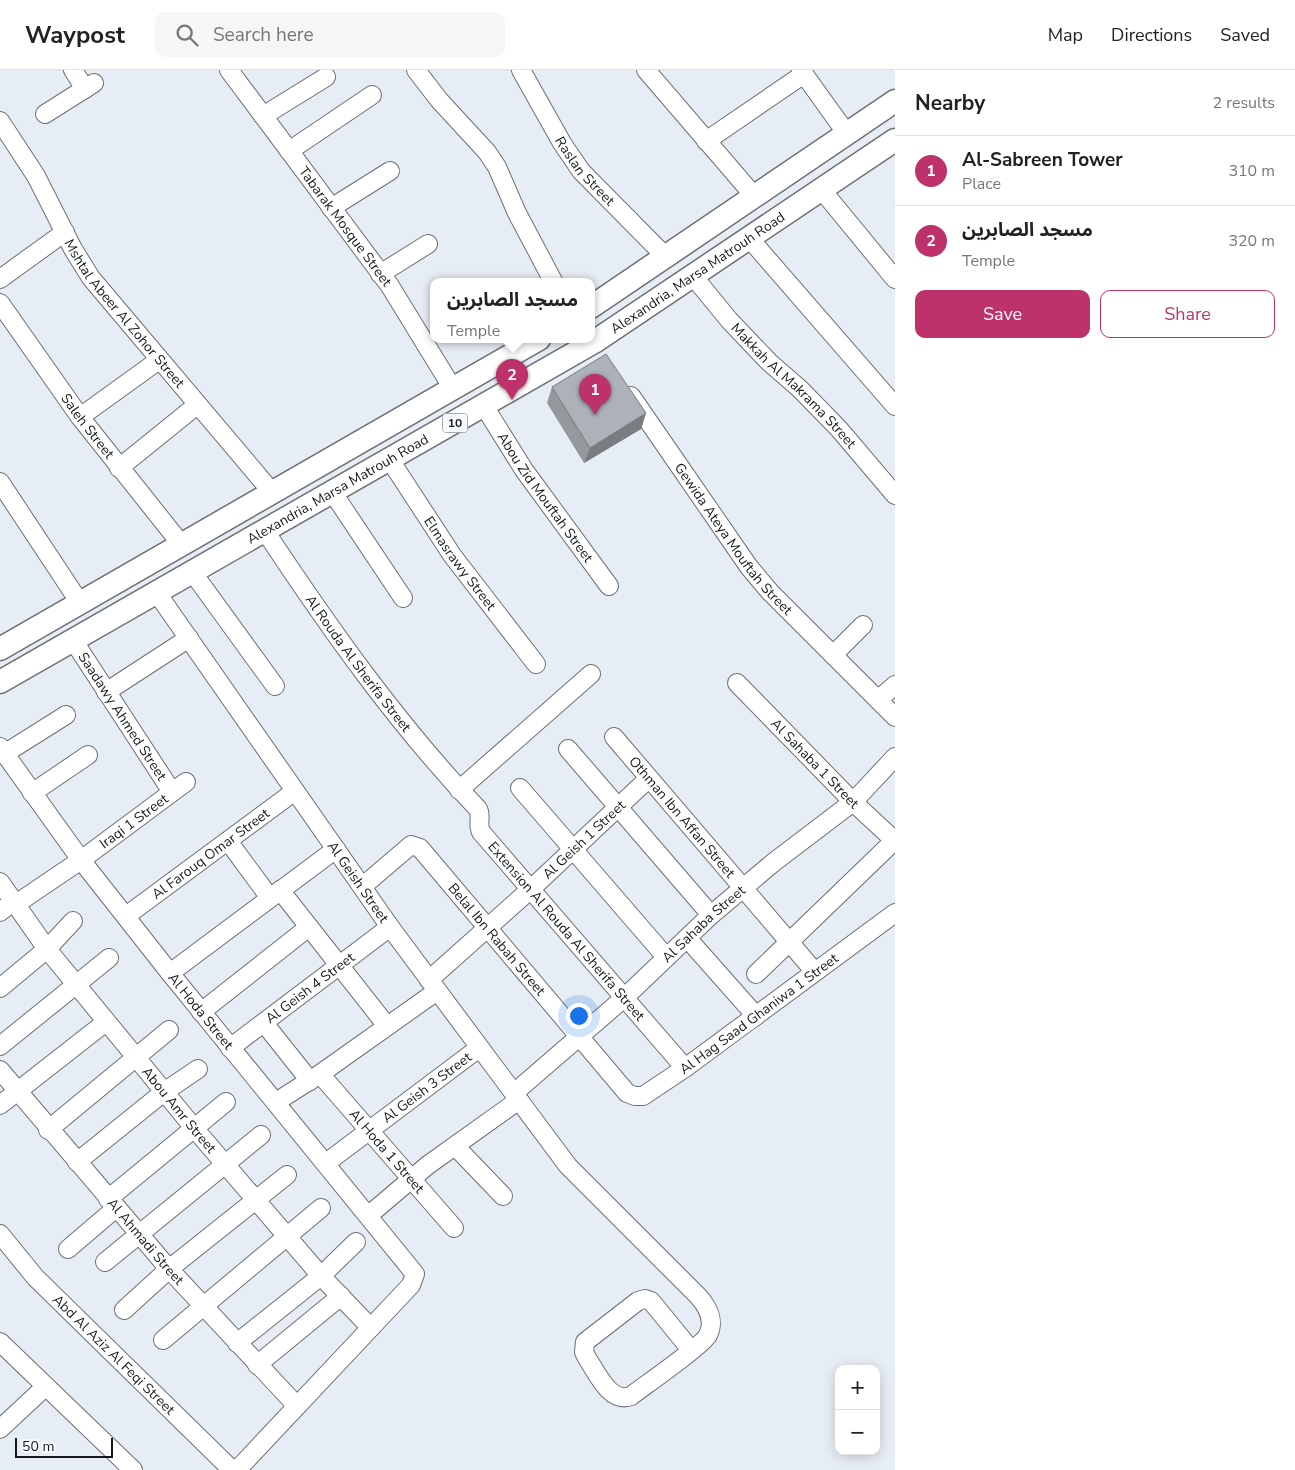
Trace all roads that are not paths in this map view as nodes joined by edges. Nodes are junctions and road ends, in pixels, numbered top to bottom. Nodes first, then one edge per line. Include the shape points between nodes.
1 (73, 70) edge
2 (229, 70) edge
3 (416, 70) edge
4 (521, 70) edge
5 (646, 70) edge
6 (802, 72) edge
7 (326, 77) dead end
8 (372, 95) dead end
9 (895, 101) edge
10 (44, 114) dead end
11 (263, 116) junction
12 (0, 121) edge
13 (847, 134) junction
14 (706, 140) junction
15 (894, 142) edge
16 (289, 151) junction
17 (390, 171) dead end
18 (821, 189) junction
19 (755, 197) junction
20 (331, 208) junction
21 (65, 232) junction
22 (749, 238) junction
23 (428, 244) dead end
24 (666, 257) junction
25 (380, 274) junction
26 (693, 276) junction
27 (552, 278) edge
28 (895, 278) edge
29 (0, 279) edge
30 (0, 303) edge
31 (595, 304) edge
32 (532, 343) edge
33 (159, 360) junction
34 (622, 383) edge
35 (453, 389) junction
36 (197, 405) junction
37 (484, 406) junction
38 (895, 406) edge
39 (406, 415) junction
40 (80, 416) junction
41 (422, 441) junction
42 (390, 460) junction
43 (119, 468) junction
44 (0, 482) edge
45 (271, 491) junction
46 (332, 493) junction
47 (895, 495) edge
48 (265, 532) junction
49 (181, 544) junction
50 (193, 573) junction
51 (609, 586) dead end
52 (157, 592) junction
53 (403, 598) dead end
54 (80, 603) junction
55 (863, 625) dead end
56 (189, 638) junction
57 (73, 640) junction
58 (0, 649) edge
59 (833, 655) junction
60 (536, 664) dead end
61 (591, 674) dead end
62 (0, 682) edge
63 (737, 683) dead end
64 (895, 684) edge
65 (275, 686) dead end
66 (106, 692) junction
67 (878, 700) junction
68 (66, 715) dead end
69 (895, 717) edge
70 (614, 737) dead end
71 (568, 749) dead end
72 (2, 750) edge
73 (88, 755) dead end
74 (895, 757) edge
75 (648, 779) junction
76 (179, 787) joint
77 (520, 788) dead end
78 (459, 790) junction
79 (295, 791) junction
80 (32, 793) junction
81 (852, 802) junction
82 (618, 807) junction
83 (228, 841) junction
84 (895, 841) edge
85 (336, 849) junction
86 (573, 850) junction
87 (81, 860) junction
88 (0, 882) edge
89 (363, 886) junction
90 (532, 888) junction
91 (742, 888) junction
92 (275, 894) junction
93 (10, 906) edge
94 (895, 912) edge
95 (711, 915) junction
96 (126, 916) junction
97 (73, 921) dead end
98 (309, 927) junction
99 (390, 927) junction
100 (488, 929) junction
101 (687, 938) junction
102 (789, 943) junction
103 (46, 949) junction
104 (666, 957) junction
105 (109, 958) dead end
106 (339, 966) junction
107 (815, 972) junction
108 (170, 973) junction
109 (756, 974) dead end
110 (76, 985) junction
111 (433, 985) junction
112 (0, 988) edge
113 (624, 998) junction
114 (201, 1012) junction
115 (756, 1016) junction
116 (106, 1022) junction
117 (264, 1023) junction
118 (387, 1026) junction
119 (169, 1030) dead end
120 (580, 1037) junction
121 (0, 1046) edge
122 (230, 1048) junction
123 (479, 1048) junction
124 (135, 1058) junction
125 (685, 1068) junction
126 (198, 1069) dead end
127 (0, 1070) edge
128 (315, 1077) junction
129 (621, 1086) joint
130 (17, 1092) junction
131 (164, 1092) junction
132 (516, 1097) junction
133 (226, 1102) dead end
134 (276, 1102) junction
135 (0, 1105) edge
136 (194, 1128) junction
137 (48, 1130) junction
138 (368, 1130) junction
139 (261, 1135) dead end
140 (455, 1146) junction
141 (76, 1162) junction
142 (326, 1163) junction
143 (224, 1164) junction
144 (287, 1175) dead end
145 (412, 1179) junction
146 (503, 1196) dead end
147 (255, 1199) junction
148 (112, 1204) junction
149 (321, 1208) dead end
150 (369, 1215) junction
151 (454, 1228) dead end
152 (0, 1234) edge
153 (138, 1234) junction
154 (288, 1236) junction
155 (356, 1242) dead end
156 (68, 1249) dead end
157 (105, 1262) dead end
158 (169, 1270) junction
159 (321, 1276) junction
160 (340, 1296) junction
161 (202, 1305) junction
162 (124, 1310) dead end
163 (370, 1327) junction
164 (163, 1340) dead end
165 (0, 1342) edge
166 (237, 1343) junction
167 (691, 1350) junction
168 (6, 1360) edge
169 (257, 1365) junction
170 (45, 1387) junction
171 (297, 1406) junction
172 (0, 1429) edge
173 (133, 1470) edge
174 (232, 1470) edge
175 (236, 1470) edge

1 - 10 street via 89,86
2 - 11 street, Tabarak Mosque Street
3 - 27 street via 497,167 517,213
4 - 24 street, Raslan Street via 581,171
5 - 14 street
6 - 13 street
6 - 14 street
7 - 11 street
8 - 16 street
9 - 13 main road
11 - 16 street, Tabarak Mosque Street
12 - 21 street, Mshtal Abeer Al Zohor Street via 36,176
13 - 19 main road
14 - 19 street
15 - 18 main road, Alexandria, Marsa Matrouh Road / 10
16 - 20 street, Tabarak Mosque Street
17 - 20 street
18 - 22 main road, Alexandria, Marsa Matrouh Road / 10
18 - 28 street
19 - 24 main road
20 - 25 street, Tabarak Mosque Street
21 - 29 street
21 - 33 street, Mshtal Abeer Al Zohor Street via 91,278
22 - 26 main road, Alexandria, Marsa Matrouh Road / 10
22 - 38 street
23 - 25 street
24 - 31 main road
25 - 35 street, Tabarak Mosque Street
26 - 37 main road, Alexandria, Marsa Matrouh Road / 10 via 600,350
26 - 47 street, Makkah Al Makrama Street via 768,362 839,429
30 - 40 street, Saleh Street
32 - 35 main road, 10
33 - 36 street, Mshtal Abeer Al Zohor Street
33 - 40 street
34 - 59 street, Gewida Ateya Mouftah Street via 749,567
35 - 39 main road, 10
36 - 43 street
36 - 45 street, Mshtal Abeer Al Zohor Street
37 - 41 main road, Alexandria, Marsa Matrouh Road / 10
37 - 51 street, Abou Zid Mouftah Street via 524,470
39 - 41 main road
39 - 45 main road, 10
40 - 43 street, Saleh Street
41 - 42 main road, Alexandria, Marsa Matrouh Road / 10
42 - 46 main road, Alexandria, Marsa Matrouh Road / 10
42 - 60 street, Elmasrawy Street via 452,555
43 - 49 street, Saleh Street
44 - 54 street
45 - 49 main road, 10
46 - 48 main road, Alexandria, Marsa Matrouh Road / 10
46 - 53 street
48 - 50 main road, Alexandria, Marsa Matrouh Road / 10
48 - 78 street, Al Rouda Al Sherifa Street via 337,638 405,727
49 - 54 main road, 10
50 - 52 main road, Alexandria, Marsa Matrouh Road / 10
50 - 65 street
52 - 56 street, Al Geish Street
52 - 57 main road, Alexandria, Marsa Matrouh Road / 10
54 - 58 main road, 10
55 - 59 street
56 - 66 street
56 - 79 street, Al Geish Street
57 - 62 main road, Alexandria, Marsa Matrouh Road / 10
57 - 66 street, Saadawy Ahmed Street
59 - 67 street, Gewida Ateya Mouftah Street
61 - 78 street
63 - 81 street, Al Sahaba 1 Street
64 - 67 street
66 - 76 street, Saadawy Ahmed Street
67 - 69 street, Gewida Ateya Mouftah Street
68 - 72 street
70 - 75 street, Othman Ibn Affan Street
71 - 82 street
72 - 80 street, Al Hoda Street
73 - 80 street
74 - 81 street, Al Sahaba Street
75 - 82 street, Al Geish 1 Street
75 - 91 street, Othman Ibn Affan Street
76 - 87 street, Iraqi 1 Street
77 - 86 street
78 - 90 street, Extension Al Rouda Al Sherifa Street via 479,812 481,832
79 - 83 street, Al Farouq Omar Street
79 - 85 street, Al Geish Street
80 - 87 street, Al Hoda Street
81 - 84 street, Al Sahaba 1 Street
81 - 91 street, Al Sahaba Street
82 - 86 street, Al Geish 1 Street
82 - 95 street
83 - 92 street
83 - 96 street, Al Farouq Omar Street
84 - 102 street
85 - 89 street, Al Geish Street
85 - 92 street
86 - 90 street, Al Geish 1 Street
86 - 104 street
87 - 93 street, Iraqi 1 Street
87 - 96 street, Al Hoda Street
88 - 93 street, Abou Amr Street
89 - 99 street, Al Geish Street
89 - 100 street, Belal Ibn Rabah Street via 411,845 416,845
90 - 100 street, Al Geish 1 Street
90 - 113 street, Extension Al Rouda Al Sherifa Street
91 - 95 street, Al Sahaba Street
91 - 102 street, Othman Ibn Affan Street
92 - 98 street
92 - 108 street
93 - 103 street, Abou Amr Street
94 - 107 street, Al Hag Saad Ghaniwa 1 Street
95 - 101 street, Al Sahaba Street
96 - 108 street, Al Hoda Street
97 - 103 street
98 - 106 street
98 - 114 street
99 - 106 street, Al Geish 4 Street
99 - 111 street, Al Geish Street
100 - 111 street, Al Geish 1 Street
100 - 120 street, Belal Ibn Rabah Street
101 - 104 street, Al Sahaba Street
101 - 115 street
102 - 107 street, Othman Ibn Affan Street
102 - 109 street
103 - 110 street, Abou Amr Street
103 - 112 street
104 - 113 street, Al Sahaba Street
105 - 110 street
106 - 117 street, Al Geish 4 Street
106 - 118 street
107 - 115 street, Al Hag Saad Ghaniwa 1 Street
108 - 114 street, Al Hoda Street
110 - 116 street, Abou Amr Street
110 - 121 street
111 - 118 street, Al Geish 1 Street
111 - 123 street, Al Geish Street
113 - 120 street, Al Sahaba Street
113 - 125 street, Extension Al Rouda Al Sherifa Street
114 - 122 street, Al Hoda Street
115 - 125 street, Al Hag Saad Ghaniwa 1 Street
116 - 124 street, Abou Amr Street
116 - 130 street
117 - 122 street, Al Geish 4 Street
117 - 128 street, Al Hoda 1 Street
118 - 128 street, Al Geish 1 Street
119 - 124 street
120 - 129 street, Belal Ibn Rabah Street
120 - 132 street, Al Sahaba Street
122 - 134 street, Al Hoda Street
123 - 132 street, Al Geish Street
123 - 138 street, Al Geish 3 Street
124 - 131 street, Abou Amr Street
124 - 137 street
125 - 129 street, Al Hag Saad Ghaniwa 1 Street via 643,1096 626,1093
126 - 131 street
127 - 130 street, Al Ahmadi Street
128 - 134 street, Al Geish 1 Street
128 - 138 street, Al Hoda 1 Street
130 - 135 street
130 - 137 street, Al Ahmadi Street
131 - 136 street, Abou Amr Street
131 - 141 street
132 - 140 street, Al Sahaba Street
132 - 167 street, Al Geish Street via 568,1166 706,1304 711,1326 707,1337
133 - 136 street
134 - 142 street, Al Hoda Street
136 - 143 street, Abou Amr Street
136 - 148 street
137 - 141 street, Al Ahmadi Street
138 - 142 street, Al Geish 3 Street
138 - 145 street, Al Hoda 1 Street
139 - 143 street
140 - 145 street, Al Sahaba Street
140 - 146 street
141 - 148 street, Al Ahmadi Street
142 - 150 street, Al Hoda Street
143 - 147 street, Abou Amr Street
143 - 153 street
144 - 147 street
145 - 150 street, Al Sahaba Street
145 - 151 street, Al Hoda 1 Street
147 - 154 street, Abou Amr Street
147 - 158 street
148 - 153 street, Al Ahmadi Street
148 - 156 street
149 - 154 street
150 - 163 street, Al Hoda Street via 413,1269 414,1280
152 - 174 street, Abd Al Aziz Al Feqi Street via 35,1277
153 - 157 street
153 - 158 street, Al Ahmadi Street
154 - 159 street, Abou Amr Street
154 - 161 street
155 - 159 street
158 - 161 street, Al Ahmadi Street
158 - 162 street
159 - 160 street, Abou Amr Street
159 - 166 street
160 - 163 street, Abou Amr Street
160 - 169 street
161 - 164 street
161 - 166 street, Al Ahmadi Street
163 - 171 street
165 - 168 street
166 - 169 street, Al Ahmadi Street
167 - 167 street, Al Geish Street via 631,1396 620,1399 612,1394 587,1358 584,1347 589,1338 645,1299 651,1301
168 - 170 street
169 - 171 street, Al Ahmadi Street
170 - 172 street
170 - 173 street
171 - 175 street

